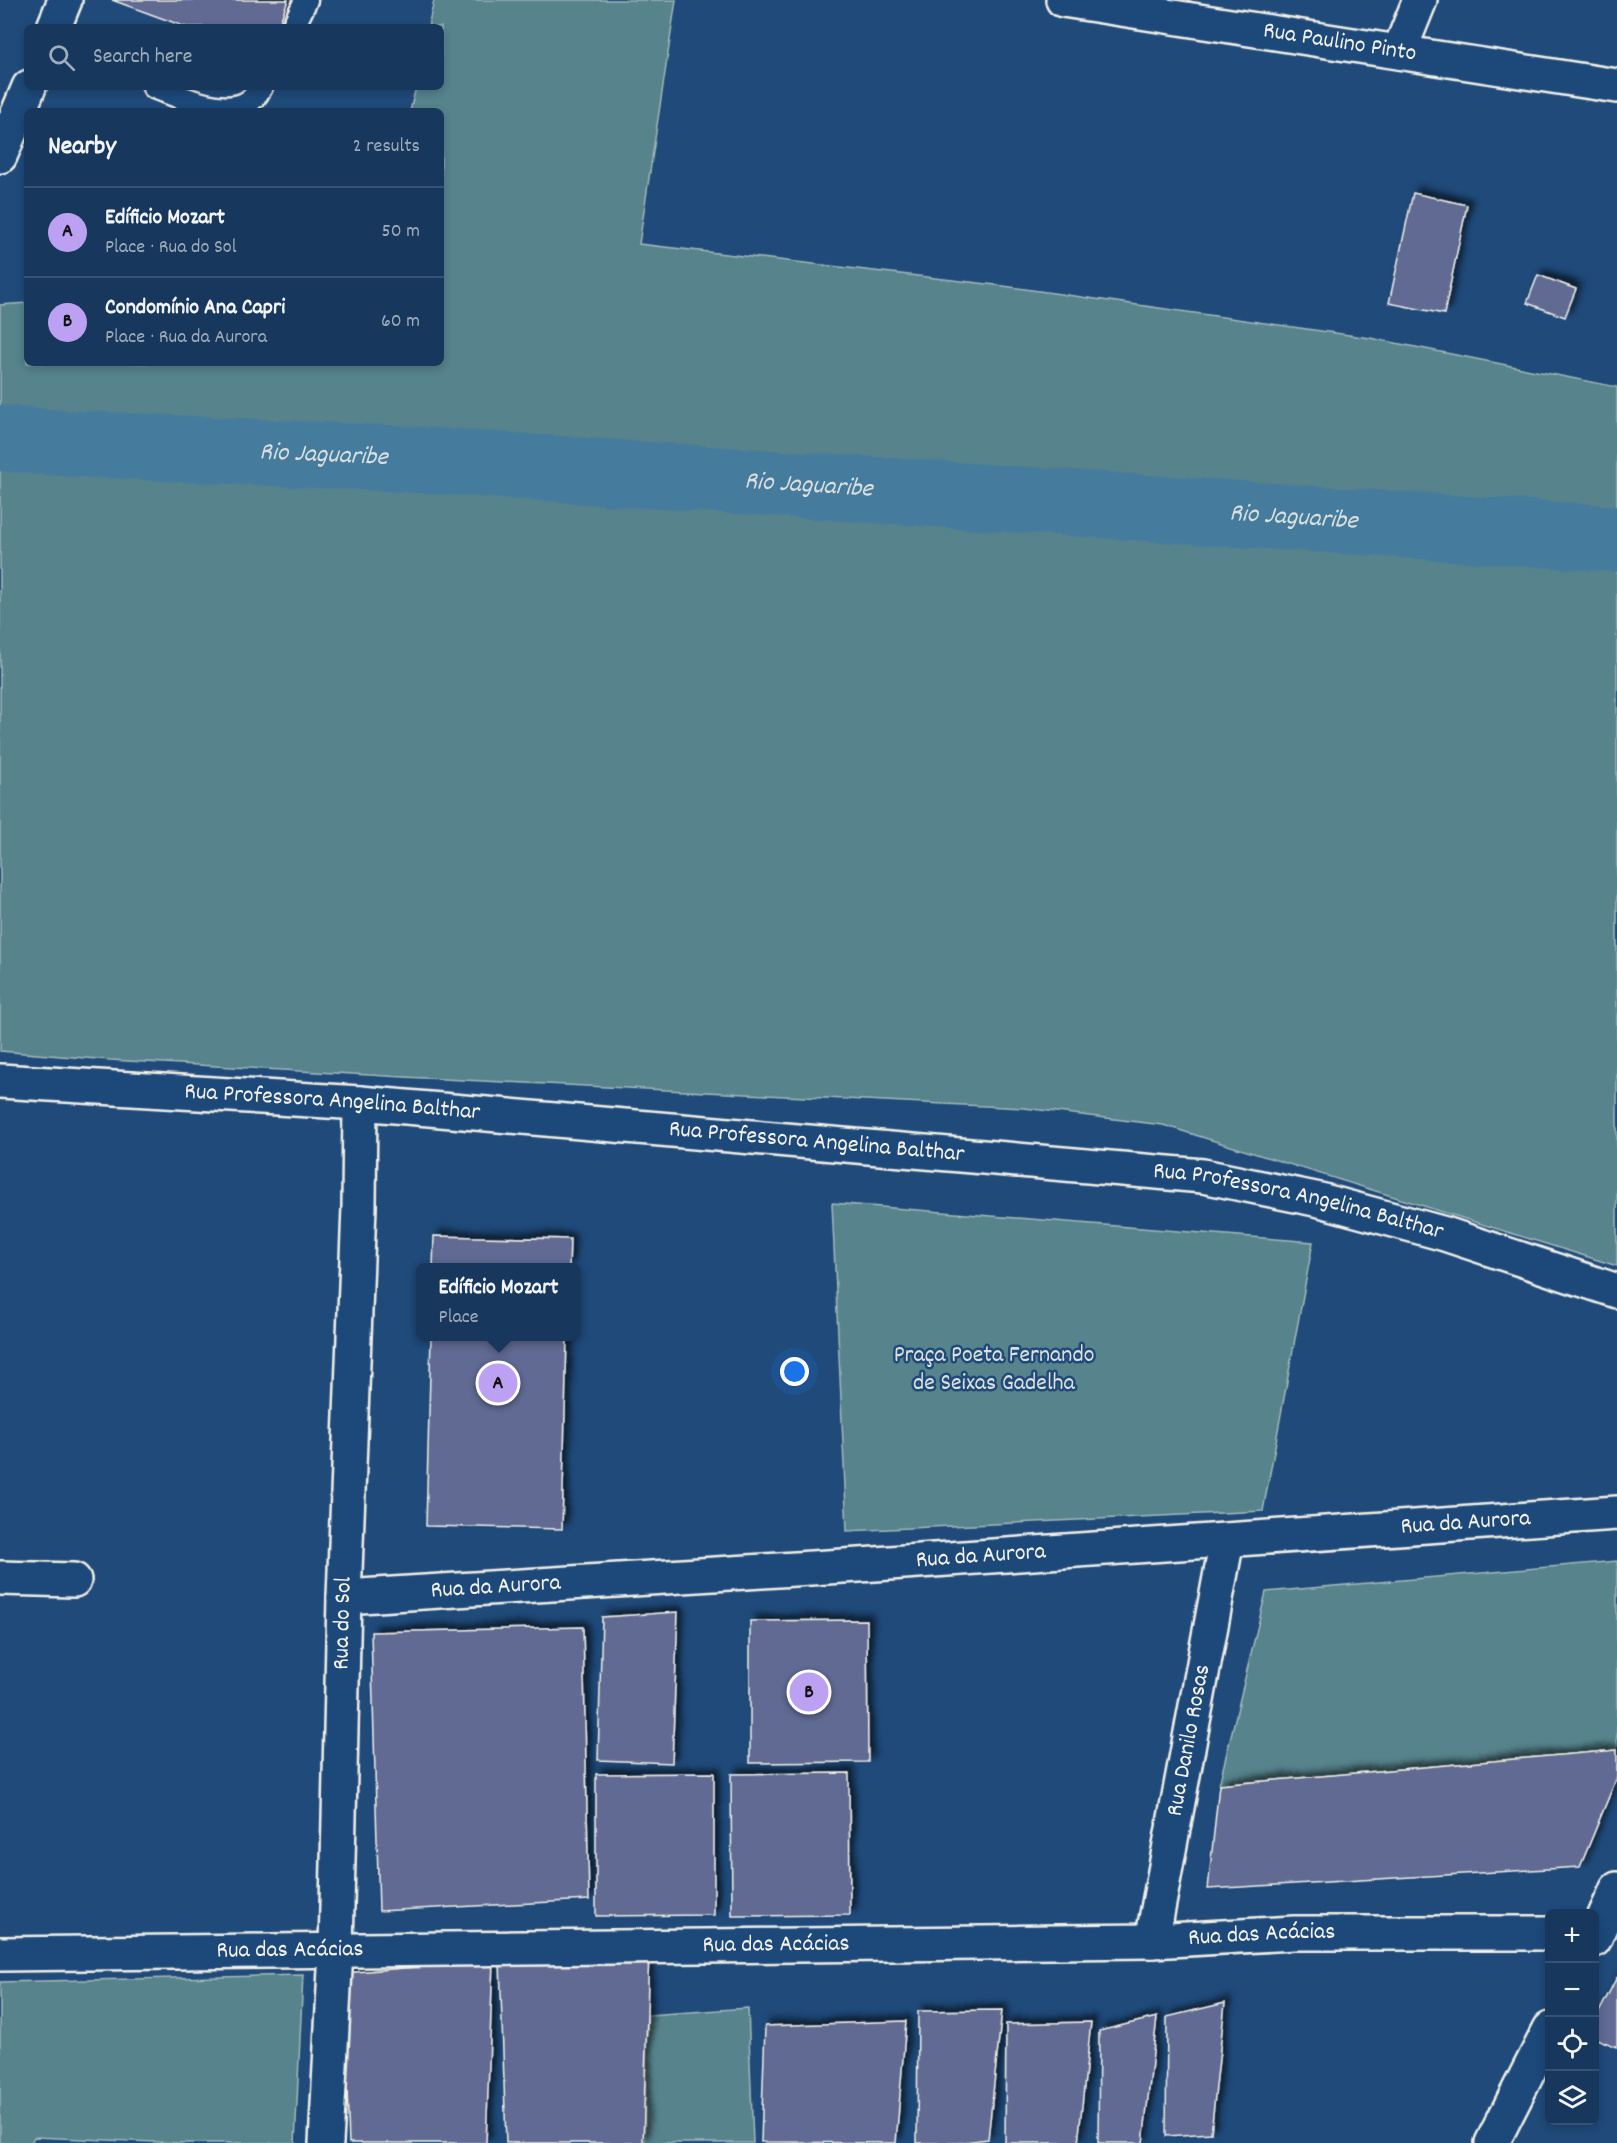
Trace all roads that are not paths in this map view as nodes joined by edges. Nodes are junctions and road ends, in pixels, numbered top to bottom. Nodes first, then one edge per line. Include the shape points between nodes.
1 (65, 0) edge
2 (306, 0) edge
3 (1063, 0) edge
4 (1420, 0) edge
5 (55, 24) edge
6 (294, 24) edge
7 (1399, 52) junction
8 (1617, 86) edge
9 (28, 90) edge
10 (162, 90) edge
11 (259, 90) edge
12 (0, 156) edge
13 (0, 1081) edge
14 (360, 1102) junction
15 (1617, 1292) edge
16 (1617, 1514) edge
17 (1227, 1540) junction
18 (0, 1578) edge
19 (74, 1580) dead end
20 (344, 1597) junction
21 (1617, 1888) edge
22 (1599, 1928) edge
23 (1545, 1933) edge
24 (1152, 1941) junction
25 (336, 1950) junction
26 (0, 1954) edge
27 (1545, 2039) edge
28 (327, 2143) edge
29 (1492, 2143) edge

1 - 5 street
2 - 6 lane
3 - 7 street, Rua Paulino Pinto
4 - 7 street
7 - 8 street, Rua Paulino Pinto
9 - 12 street
10 - 11 lane via 222,107 244,105
13 - 14 street, Rua Professora Angelina Balthar
14 - 15 street, Rua Professora Angelina Balthar via 1203,1176 1320,1200 1446,1234
14 - 20 street, Rua do Sol
16 - 17 street, Rua da Aurora
17 - 20 street, Rua da Aurora
17 - 24 street, Rua Danilo Rosas
18 - 19 street
20 - 25 street, Rua do Sol
21 - 22 street
23 - 24 street, Rua das Acácias via 1294,1933
24 - 25 street, Rua das Acácias
25 - 26 street, Rua das Acácias
25 - 28 street, Rua do Sol
27 - 29 street

